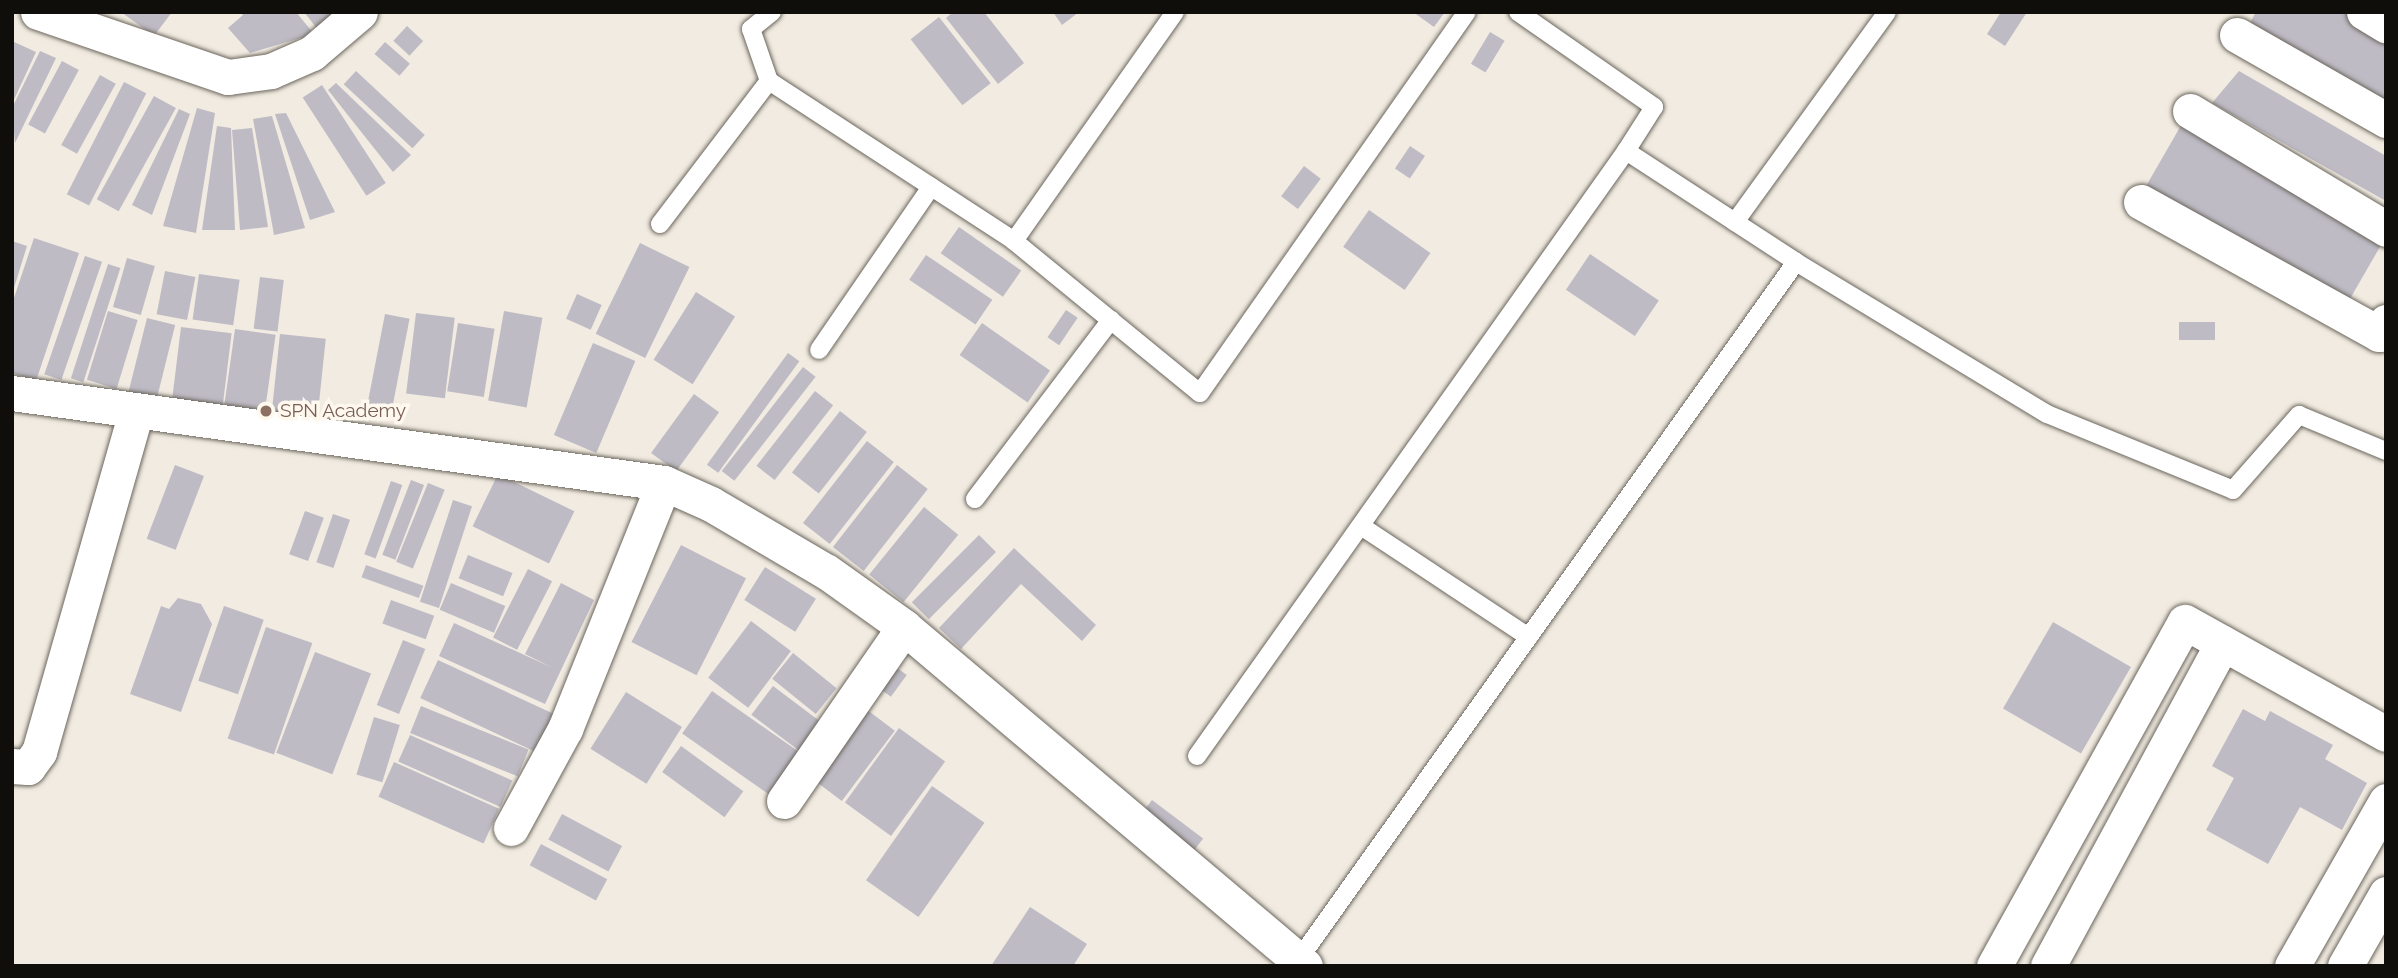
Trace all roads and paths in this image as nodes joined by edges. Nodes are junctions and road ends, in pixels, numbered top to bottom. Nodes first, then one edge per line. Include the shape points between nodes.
1 (38, 12) edge
2 (360, 12) edge
3 (772, 12) edge
4 (1175, 12) edge
5 (1466, 12) edge
6 (1518, 12) edge
7 (1887, 12) edge
8 (2364, 12) edge
9 (2386, 25) edge
10 (2237, 35) dead end
11 (769, 81) junction
12 (2190, 111) dead end
13 (2386, 120) edge
14 (1626, 151) junction
15 (931, 187) junction
16 (2141, 202) dead end
17 (1735, 222) junction
18 (660, 224) dead end
19 (2386, 229) edge
20 (1014, 241) junction
21 (1796, 262) junction
22 (1111, 320) junction
23 (2386, 323) edge
24 (819, 350) dead end
25 (12, 394) edge
26 (135, 414) junction
27 (2386, 451) edge
28 (664, 483) junction
29 (975, 499) dead end
30 (1361, 526) junction
31 (904, 627) junction
32 (1529, 637) junction
33 (2224, 643) junction
34 (2386, 734) edge
35 (1197, 756) dead end
36 (12, 766) edge
37 (784, 801) dead end
38 (2386, 801) edge
39 (511, 828) dead end
40 (2386, 894) edge
41 (1302, 962) edge
42 (1994, 966) edge
43 (2048, 966) edge
44 (2292, 966) edge
45 (2345, 966) edge

1 - 2 street via 228,77 271,71 312,53
3 - 11 lane via 751,29
4 - 20 lane
5 - 22 lane via 1200,393
6 - 14 lane via 1654,107
7 - 17 lane
8 - 9 street
10 - 13 street
11 - 15 lane
11 - 18 lane
12 - 19 street
14 - 17 lane
14 - 30 lane
15 - 20 lane
15 - 24 lane
16 - 23 street via 2379,334
17 - 21 lane
20 - 22 lane
21 - 27 lane via 2047,414 2234,491 2300,415
21 - 32 lane
22 - 29 lane
25 - 26 street
26 - 28 street
26 - 36 street via 39,752 28,767
28 - 31 street via 711,504 827,572
28 - 39 street via 565,729
30 - 32 lane
30 - 35 lane
31 - 37 street
31 - 41 street
32 - 41 lane
33 - 34 street
33 - 42 street via 2185,622
33 - 43 street
38 - 44 street
40 - 45 street

